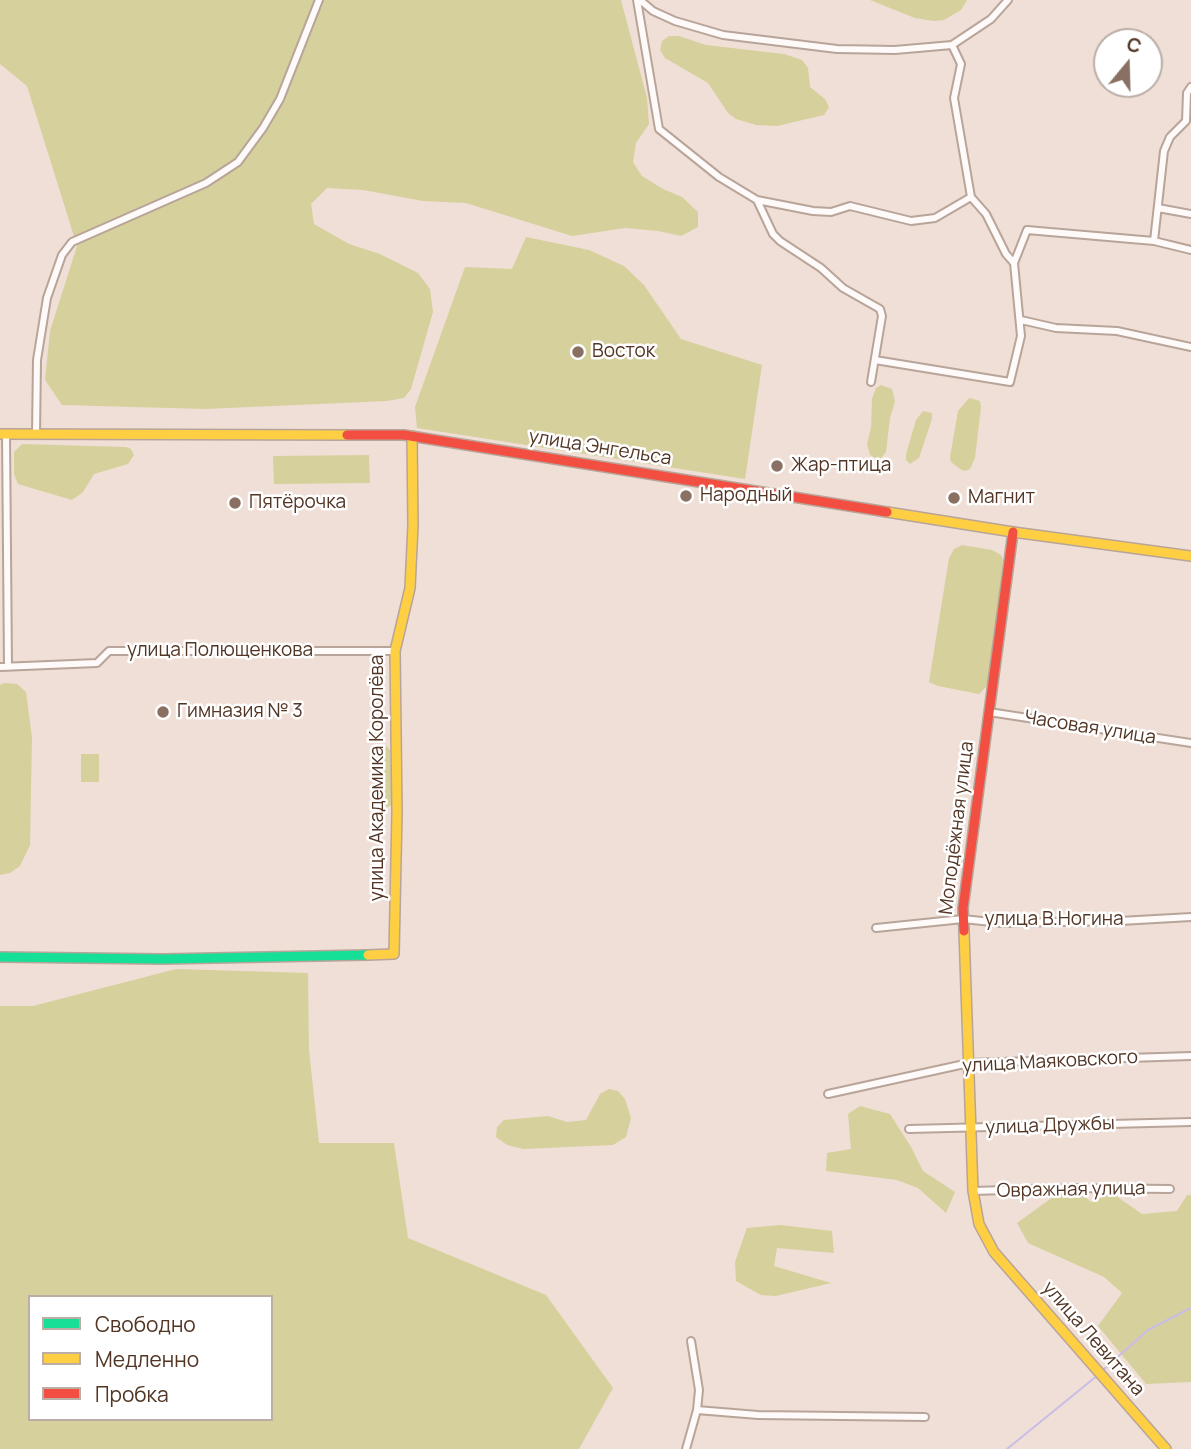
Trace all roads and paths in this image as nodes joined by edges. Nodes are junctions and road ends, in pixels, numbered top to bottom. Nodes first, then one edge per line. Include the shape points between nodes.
1 (319, 0) edge
2 (639, 0) edge
3 (1008, 0) edge
4 (952, 45) junction
5 (1191, 87) edge
6 (971, 197) junction
7 (757, 200) junction
8 (1158, 208) junction
9 (1191, 214) edge
10 (1154, 242) junction
11 (1191, 250) edge
12 (1014, 262) junction
13 (1021, 320) junction
14 (1191, 347) edge
15 (875, 360) junction
16 (871, 382) dead end
17 (3, 434) edge
18 (36, 434) junction
19 (412, 436) junction
20 (1013, 532) junction
21 (1191, 556) edge
22 (395, 651) junction
23 (0, 667) edge
24 (8, 667) junction
25 (989, 712) junction
26 (1191, 743) edge
27 (1191, 917) edge
28 (963, 919) junction
29 (876, 928) dead end
30 (0, 957) edge
31 (1191, 1056) edge
32 (970, 1063) junction
33 (828, 1094) dead end
34 (1191, 1122) edge
35 (970, 1128) junction
36 (909, 1129) dead end
37 (1170, 1189) dead end
38 (973, 1191) junction
39 (994, 1252) joint
40 (691, 1341) dead end
41 (697, 1410) junction
42 (925, 1418) dead end
43 (686, 1449) edge
44 (1166, 1449) edge

1 - 18 street via 280,99 238,162 206,183 72,242 62,255 47,298 37,360
2 - 4 street via 675,21 723,35 778,43 836,49
2 - 7 street via 659,129 719,177
3 - 4 street via 991,19
4 - 6 street via 961,64 954,98
5 - 8 street via 1186,121 1164,151
6 - 7 street via 936,218 911,221 850,206 813,211
6 - 12 street
7 - 15 street via 780,241 880,309
8 - 9 street
8 - 10 street
10 - 11 street
10 - 12 street via 1027,230
12 - 13 street
13 - 14 street via 1056,328 1117,331
13 - 15 street via 1010,382
15 - 16 street
17 - 18 main road, улица Энгельса
17 - 24 street
18 - 19 main road, улица Энгельса
19 - 20 main road, улица Энгельса
19 - 22 main road, улица Академика Королёва via 410,588
20 - 21 main road, улица Энгельса
20 - 25 main road, Молодёжная улица
22 - 24 street, улица Полющенкова via 110,651 97,663
22 - 30 main road, улица Академика Королёва via 394,954
23 - 24 street, улица Полющенкова
25 - 26 street, Часовая улица
25 - 28 main road, Молодёжная улица
27 - 28 street, улица В.Ногина via 1001,923
28 - 29 street, улица В.Ногина
28 - 32 main road, Молодёжная улица
31 - 32 street, улица Маяковского
32 - 33 street, улица Маяковского
32 - 35 main road, Молодёжная улица
34 - 35 street, улица Дружбы
35 - 36 street, улица Дружбы
35 - 38 main road, Молодёжная улица
37 - 38 street, Овражная улица
38 - 39 main road, Молодёжная улица via 979,1224
39 - 44 main road, улица Левитана
40 - 41 street via 699,1390
41 - 42 street
41 - 43 street

